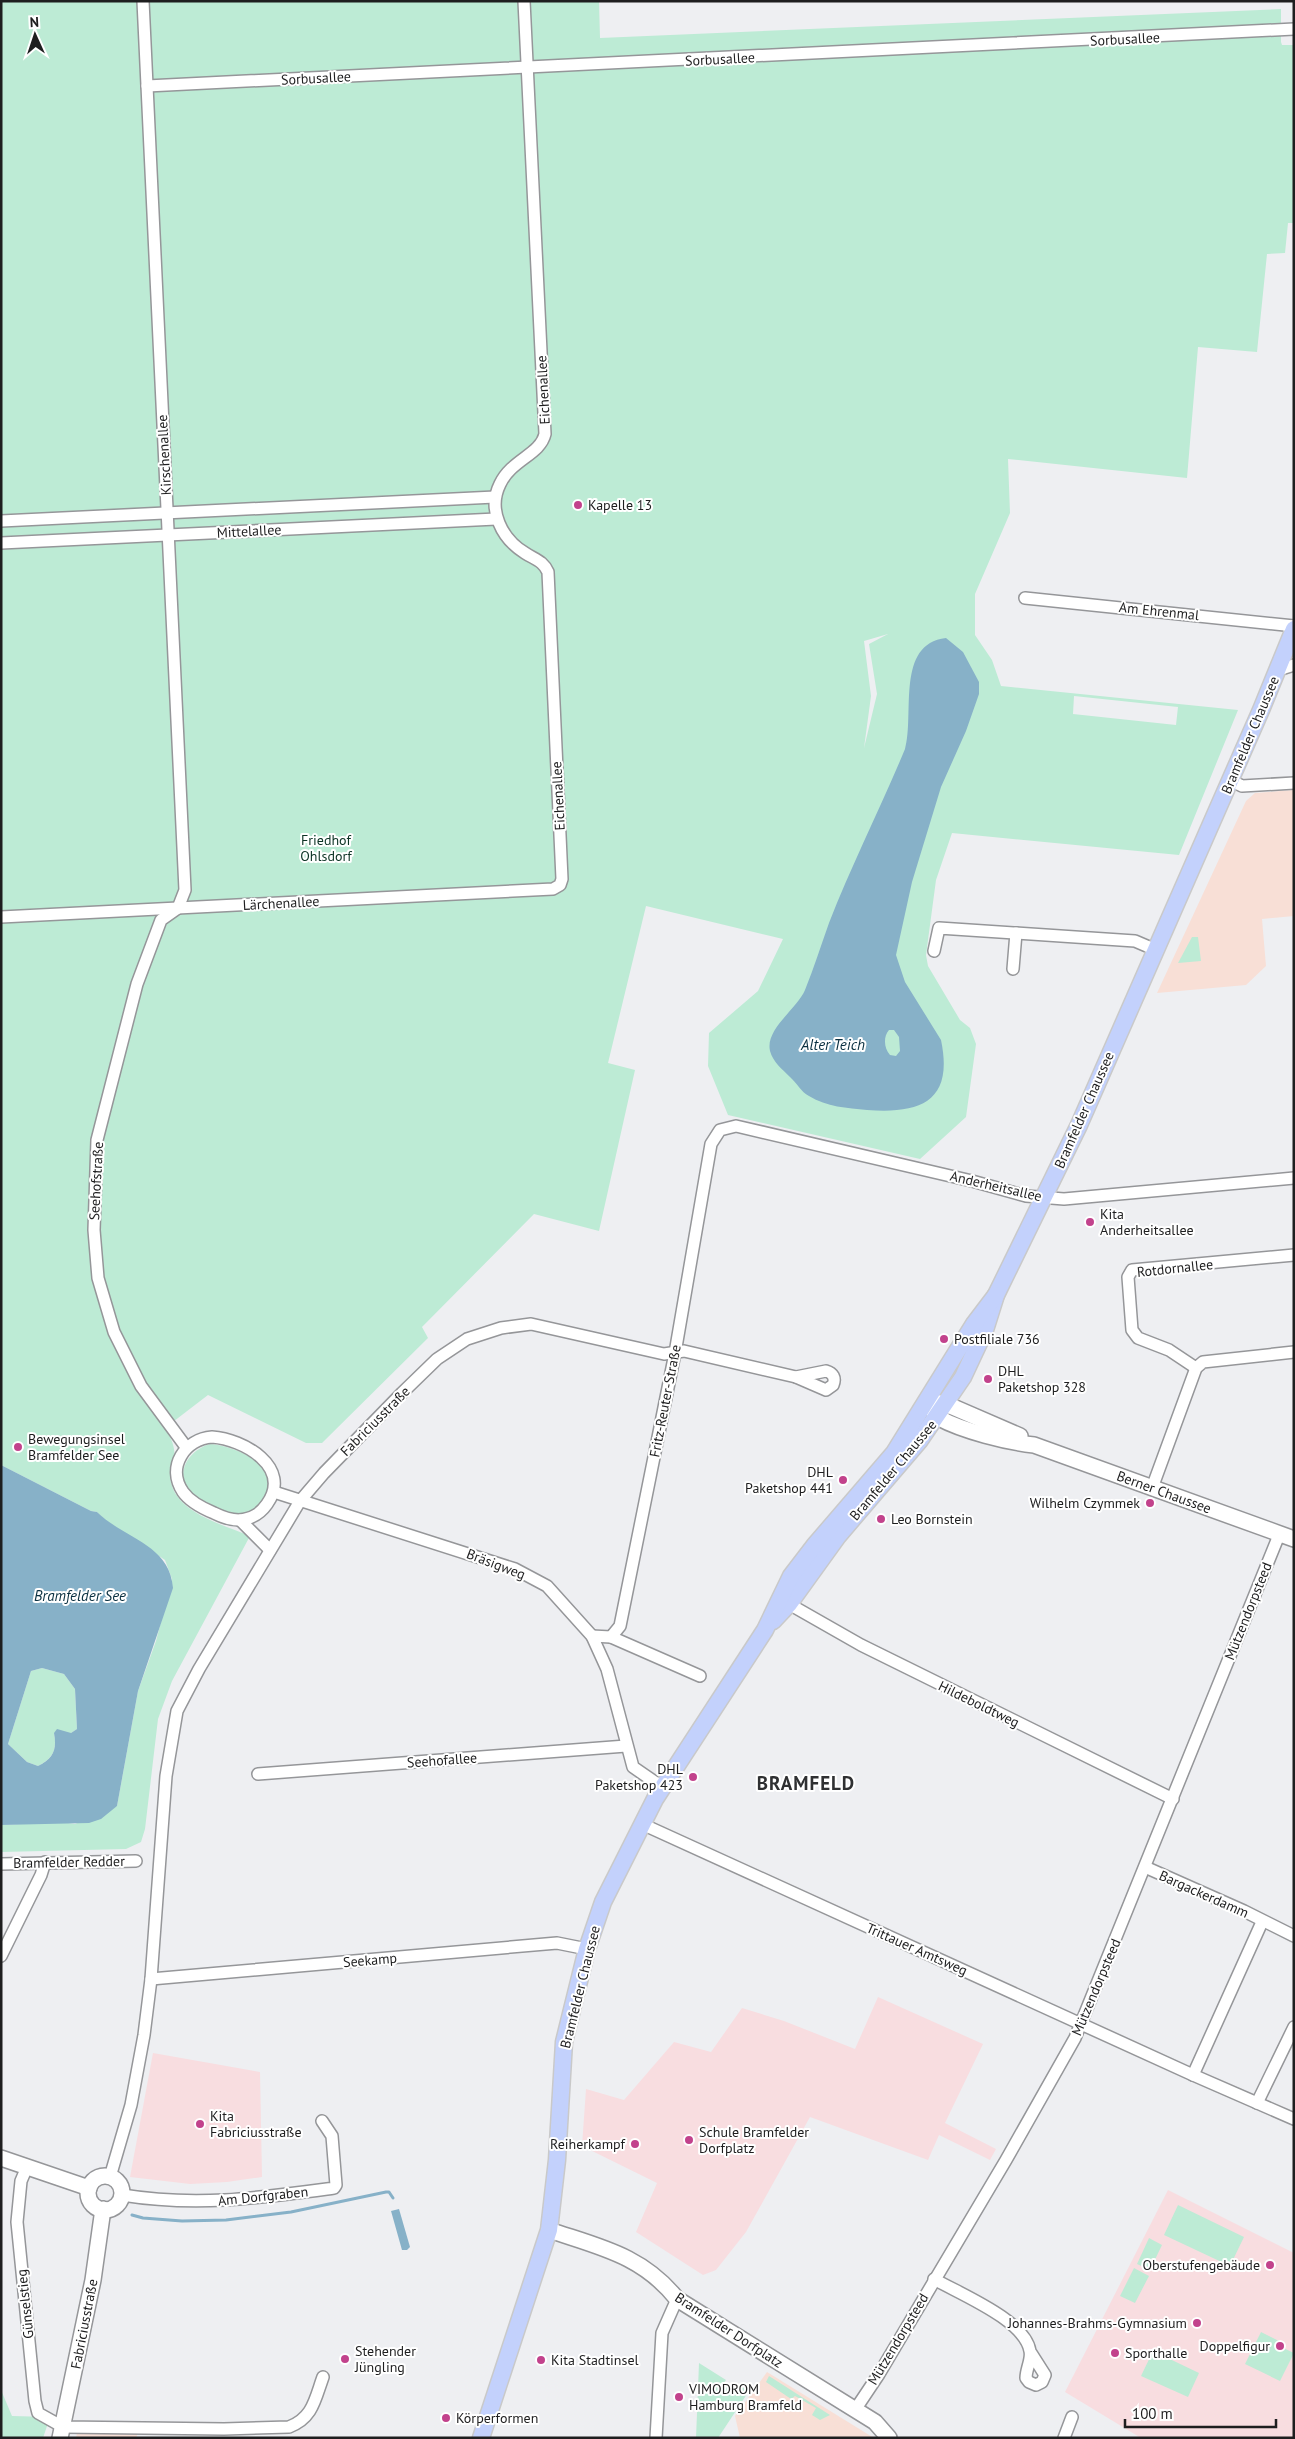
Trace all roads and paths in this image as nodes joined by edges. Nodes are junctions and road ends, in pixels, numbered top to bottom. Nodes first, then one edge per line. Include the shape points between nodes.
1 (143, 1) edge
2 (524, 1) edge
3 (1294, 29) edge
4 (527, 68) junction
5 (147, 86) junction
6 (496, 497) junction
7 (167, 513) junction
8 (496, 519) junction
9 (1, 521) edge
10 (168, 535) junction
11 (1, 543) edge
12 (1025, 598) dead end
13 (1294, 627) edge
14 (1294, 665) edge
15 (1278, 670) junction
16 (1230, 780) junction
17 (1294, 783) edge
18 (560, 885) joint
19 (178, 908) junction
20 (1, 918) edge
21 (1016, 933) junction
22 (1156, 950) junction
23 (934, 951) dead end
24 (1013, 969) dead end
25 (711, 1144) joint
26 (1294, 1178) edge
27 (1044, 1198) junction
28 (1294, 1255) edge
29 (996, 1295) junction
30 (1294, 1352) edge
31 (675, 1353) junction
32 (1196, 1368) junction
33 (796, 1377) dead end
34 (928, 1401) junction
35 (942, 1411) junction
36 (186, 1448) junction
37 (1152, 1488) junction
38 (274, 1492) junction
39 (300, 1501) junction
40 (240, 1520) junction
41 (1287, 1537) edge
42 (270, 1550) junction
43 (789, 1604) junction
44 (765, 1630) junction
45 (592, 1636) junction
46 (611, 1636) junction
47 (700, 1676) dead end
48 (626, 1746) junction
49 (258, 1774) dead end
50 (662, 1788) junction
51 (1173, 1799) junction
52 (642, 1824) junction
53 (136, 1861) dead end
54 (45, 1862) junction
55 (1, 1864) edge
56 (1145, 1867) junction
57 (1262, 1922) junction
58 (1294, 1936) edge
59 (587, 1948) junction
60 (1, 1956) edge
61 (151, 1980) junction
62 (1082, 2024) junction
63 (1294, 2027) edge
64 (1193, 2076) junction
65 (1257, 2103) junction
66 (1294, 2119) edge
67 (322, 2121) dead end
68 (1, 2158) edge
69 (27, 2167) junction
70 (110, 2177) junction
71 (89, 2188) junction
72 (122, 2195) junction
73 (103, 2209) junction
74 (549, 2230) junction
75 (934, 2279) junction
76 (676, 2299) junction
77 (1031, 2352) dead end
78 (323, 2377) dead end
79 (855, 2410) junction
80 (1072, 2417) dead end
81 (61, 2432) edge
82 (223, 2434) edge
83 (481, 2438) edge
84 (656, 2438) edge
85 (889, 2438) edge
86 (1064, 2438) edge

1 - 5 street, Kirschenallee
2 - 4 street, Eichenallee
3 - 4 street, Sorbusallee
4 - 5 street, Sorbusallee
4 - 6 street, Eichenallee via 545,434 539,448 509,469
5 - 7 street, Kirschenallee
6 - 7 street, Mittelallee
6 - 8 street, Eichenallee
7 - 9 street, Mittelallee
7 - 10 street, Kirschenallee
8 - 10 street, Mittelallee
8 - 18 street, Eichenallee via 510,541 544,564 548,572
10 - 11 street, Mittelallee
10 - 19 street, Kirschenallee via 184,890
12 - 13 street, Am Ehrenmal
13 - 15 main road, Bramfelder Chaussee
14 - 15 street
15 - 16 main road, Bramfelder Chaussee
16 - 17 street via 1242,786
16 - 22 main road, Bramfelder Chaussee
18 - 19 street, Lärchenallee via 553,889
19 - 20 street, Lärchenallee
19 - 36 street, Seehofstraße via 161,920 134,992 97,1140 94,1230 98,1278 114,1332 140,1386
21 - 22 street via 1136,941
21 - 23 street via 938,928
21 - 24 street
22 - 27 main road, Bramfelder Chaussee
25 - 27 street, Anderheitsallee via 720,1130 736,1126
25 - 31 street, Fritz-Reuter-Straße
26 - 27 street, Anderheitsallee via 1064,1199
27 - 29 main road, Bramfelder Chaussee
28 - 32 street, Rotdornallee via 1132,1270 1128,1278 1132,1330 1138,1338 1169,1350
29 - 34 main road, Bramfelder Chaussee via 974,1324
29 - 35 main road, Bramfelder Chaussee via 986,1330
30 - 32 street via 1203,1362
31 - 33 street, Fabriciusstraße via 684,1351
31 - 39 street, Fabriciusstraße via 664,1354 531,1324 501,1328 467,1339 438,1359 399,1396
31 - 46 street, Fritz-Reuter-Straße via 620,1626
32 - 37 street
34 - 35 street
34 - 44 main road, Bramfelder Chaussee via 894,1453 797,1568 778,1599
35 - 37 street, Berner Chaussee via 1011,1442 1034,1445
35 - 43 main road, Bramfelder Chaussee via 838,1536
36 - 38 street via 203,1438 217,1438 255,1452 271,1470
36 - 40 street via 180,1455 177,1470 183,1491 195,1504 228,1519
37 - 41 street, Berner Chaussee
38 - 39 street, Bräsigweg
38 - 40 street via 261,1512
39 - 42 street, Fabriciusstraße
39 - 45 street, Bräsigweg via 515,1569 547,1586
40 - 42 street
41 - 51 street, Mützendorpsteed
42 - 61 street, Fabriciusstraße via 177,1711 162,1817
43 - 44 main road, Bramfelder Chaussee
43 - 51 street, Hildeboldtweg via 861,1646
44 - 50 main road, Bramfelder Chaussee
45 - 46 street
45 - 48 street, Bräsigweg via 607,1669
46 - 47 street
48 - 49 street, Seehofallee
48 - 50 street, Bräsigweg via 633,1767
50 - 52 main road, Bramfelder Chaussee
51 - 56 street, Mützendorpsteed
52 - 59 main road, Bramfelder Chaussee via 603,1902
52 - 62 street, Trittauer Amtsweg
53 - 54 street, Bramfelder Redder
54 - 55 street, Bramfelder Redder
54 - 60 street
56 - 57 street, Bargackerdamm
56 - 62 street, Mützendorpsteed
57 - 58 street, Bargackerdamm
57 - 64 street, Bargackerdamm
59 - 61 street, Seekamp via 556,1943
59 - 74 main road, Bramfelder Chaussee via 564,2042
61 - 70 street via 131,2105
62 - 64 street, Trittauer Amtsweg
62 - 75 street, Mützendorpsteed via 1006,2160
63 - 65 street
64 - 65 street, Trittauer Amtsweg
65 - 66 street, Trittauer Amtsweg
67 - 72 street, Am Dorfgraben via 332,2136 334,2188 214,2202 156,2201
68 - 69 street
69 - 71 street
69 - 81 street, Günselstieg via 17,2222 35,2401 38,2413
70 - 71 street via 95,2179
70 - 72 street via 120,2184
71 - 73 street via 91,2202
72 - 73 street via 113,2208
73 - 81 street, Fabriciusstraße via 93,2280
74 - 76 street, Bramfelder Dorfplatz via 618,2252 658,2279
74 - 83 main road, Bramfelder Chaussee
75 - 77 street via 1012,2323 1025,2337
75 - 79 street, Mützendorpsteed
76 - 79 street, Bramfelder Dorfplatz
76 - 84 street via 662,2333
78 - 82 street via 314,2406 298,2424
79 - 85 street, Bramfelder Dorfplatz via 874,2422
80 - 86 street
81 - 82 street

